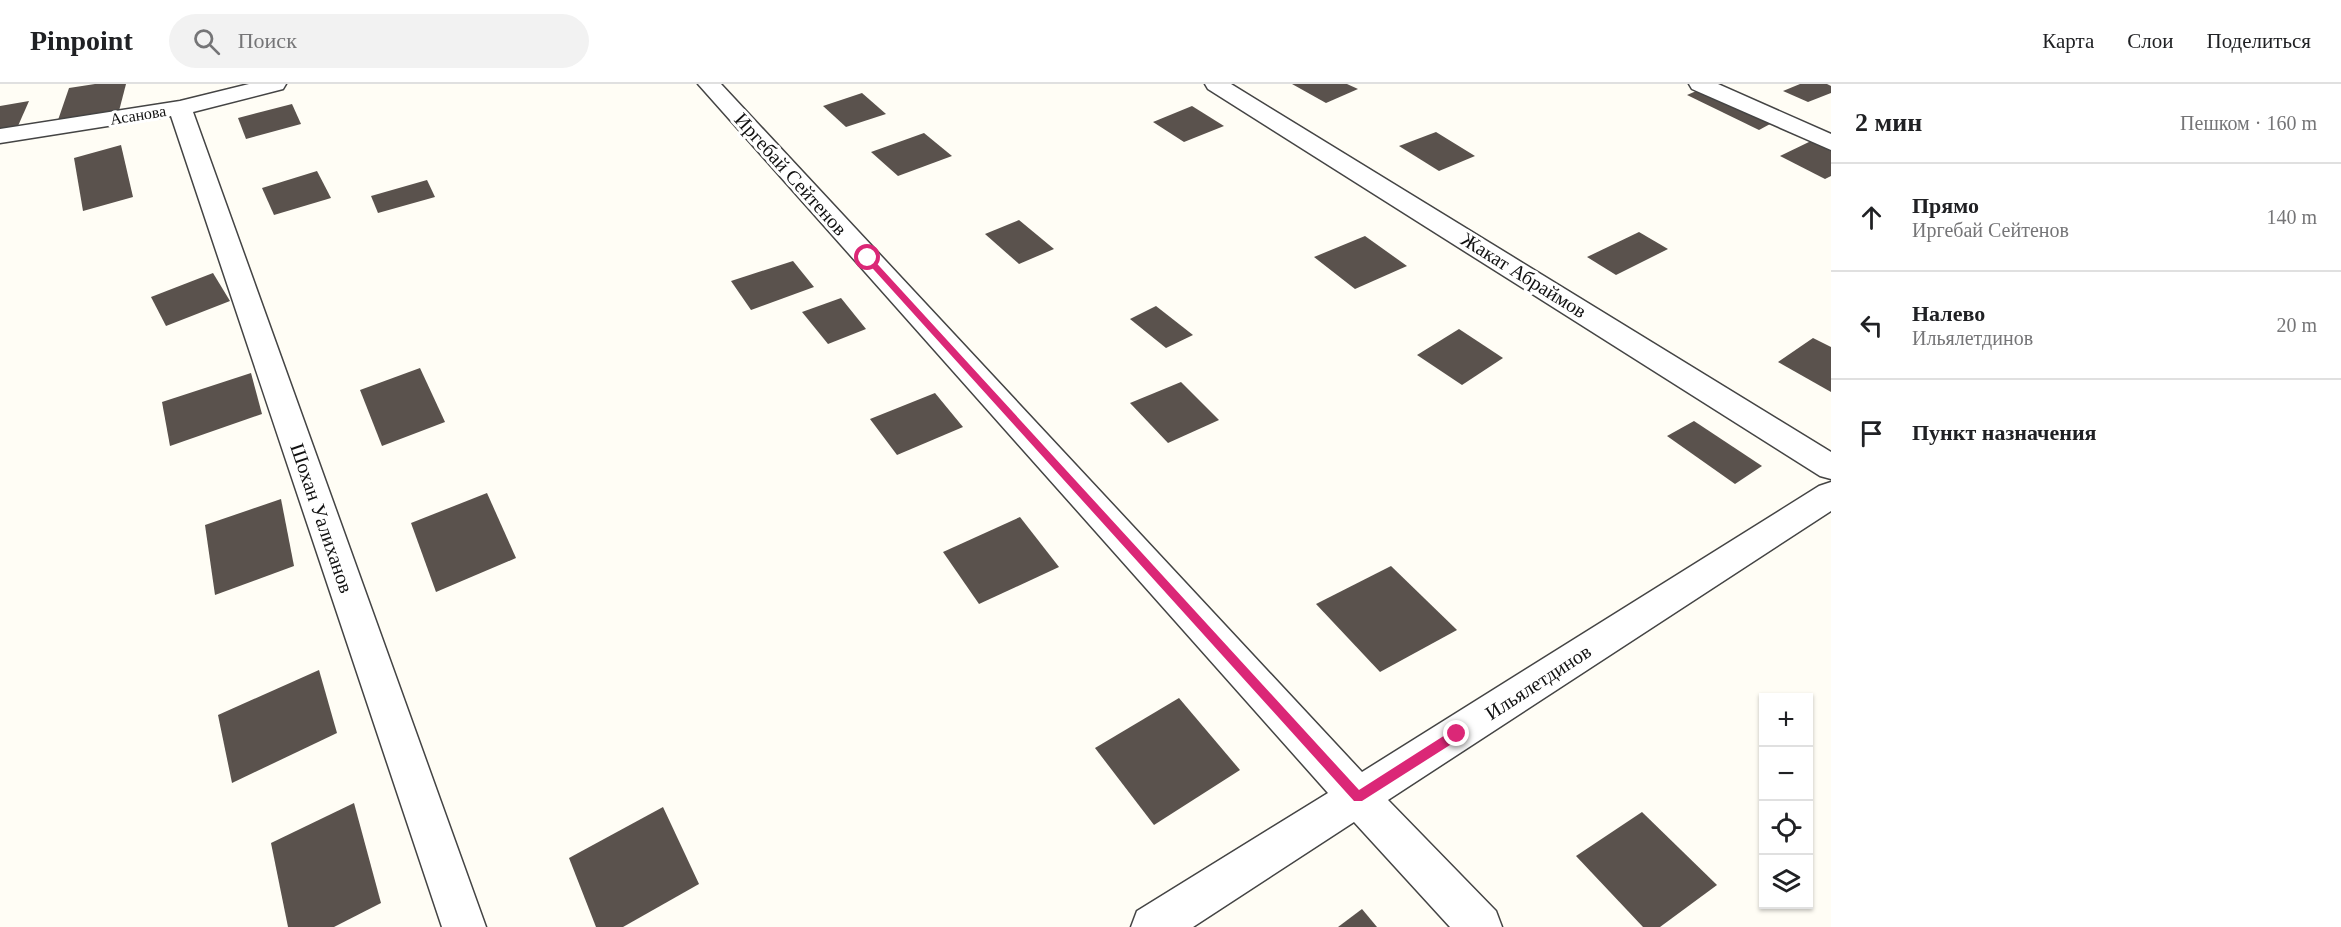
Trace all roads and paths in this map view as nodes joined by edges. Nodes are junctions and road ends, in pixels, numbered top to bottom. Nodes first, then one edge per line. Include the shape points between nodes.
1 (275, 84) edge
2 (709, 84) edge
3 (1216, 84) edge
4 (1700, 84) edge
5 (180, 108) junction
6 (0, 136) edge
7 (1831, 143) edge
8 (1831, 467) edge
9 (1831, 495) edge
10 (1358, 797) junction
11 (464, 927) edge
12 (1153, 927) edge
13 (1480, 927) edge

1 - 5 street, Асанова
2 - 10 street, Иргебай Сейтенов
3 - 8 street, Жакат Абраймов
4 - 7 street
5 - 6 street, Асанова
5 - 11 street, Шохан Уалиханов
9 - 10 street, Ильялетдинов
10 - 12 street, Ильялетдинов
10 - 13 street, Иргебай Сейтенов

